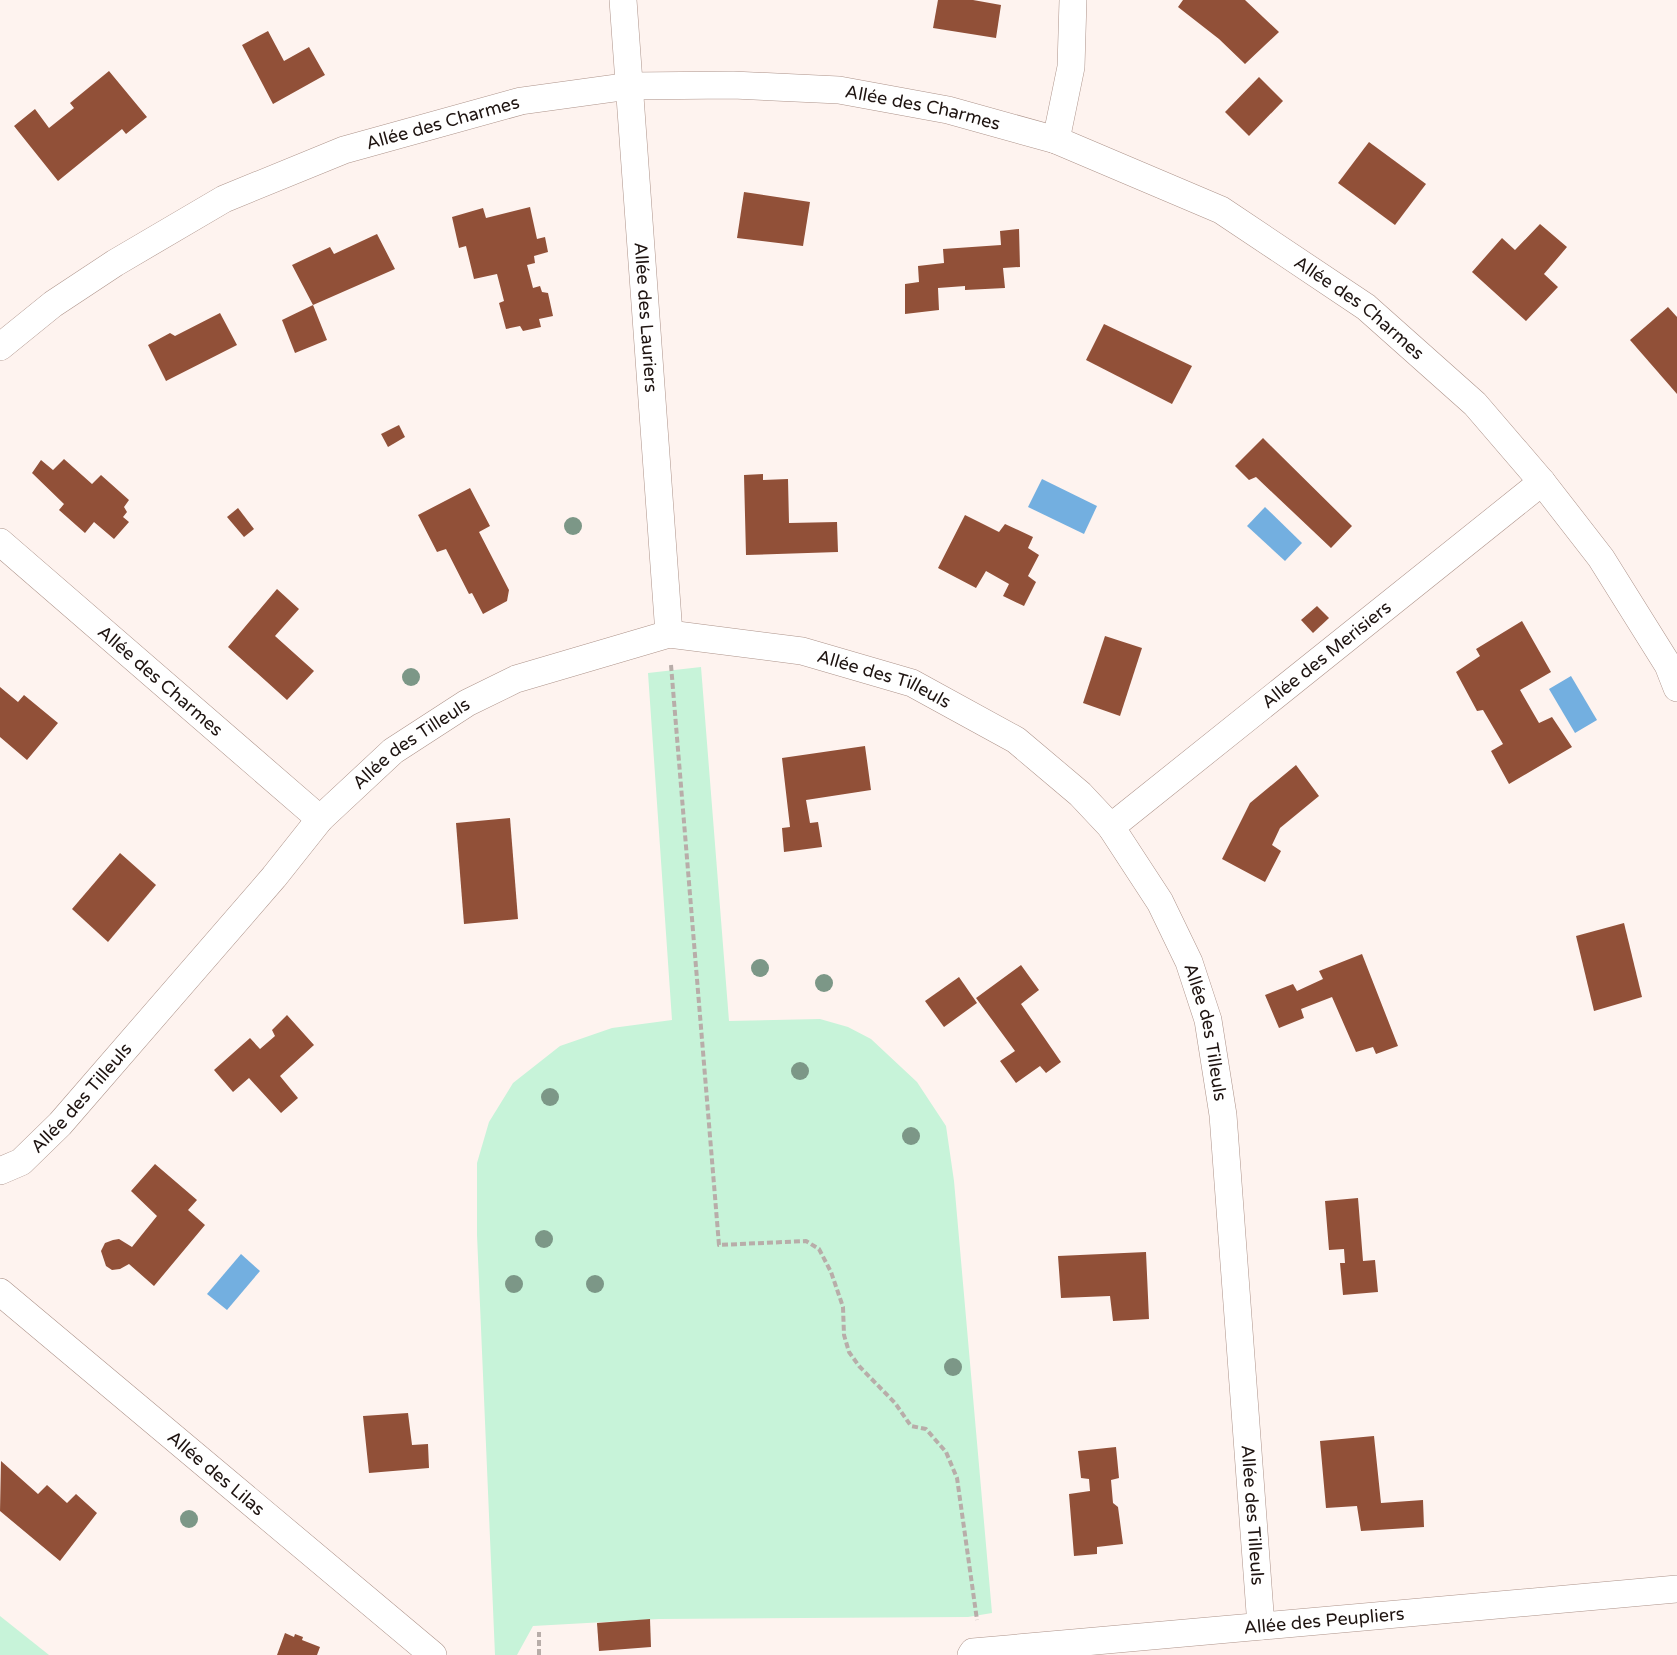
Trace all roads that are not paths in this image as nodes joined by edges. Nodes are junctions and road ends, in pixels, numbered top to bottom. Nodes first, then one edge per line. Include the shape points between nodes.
1 (622, 0) edge
2 (1073, 0) edge
3 (630, 86) junction
4 (1056, 140) junction
5 (0, 347) edge
6 (1542, 482) junction
7 (0, 542) edge
8 (669, 634) junction
9 (1677, 688) edge
10 (320, 819) junction
11 (1111, 827) junction
12 (0, 1171) edge
13 (0, 1292) edge
14 (1677, 1589) edge
15 (1261, 1626) junction
16 (976, 1653) edge
17 (433, 1655) edge

1 - 3 street, Allée des Lauriers
2 - 4 street via 1071,67
3 - 4 street, Allée des Charmes via 839,90 948,110
3 - 5 street, Allée des Charmes via 510,104 344,150 224,199 52,304
3 - 8 street, Allée des Lauriers
4 - 6 street, Allée des Charmes via 1221,210 1366,307 1475,404
6 - 9 street, Allée des Charmes via 1601,558 1668,665
6 - 11 street, Allée des Merisiers
7 - 10 street, Allée des Charmes
8 - 10 street, Allée des Tilleuls via 516,679 466,703 393,752
8 - 11 street, Allée des Tilleuls via 802,651 912,683 1016,740 1080,794
10 - 12 street, Allée des Tilleuls via 60,1124 21,1162
11 - 15 street, Allée des Tilleuls via 1160,902 1189,962 1208,1020 1223,1115
13 - 17 street, Allée des Lilas
14 - 15 street, Allée des Peupliers
15 - 16 street, Allée des Peupliers

